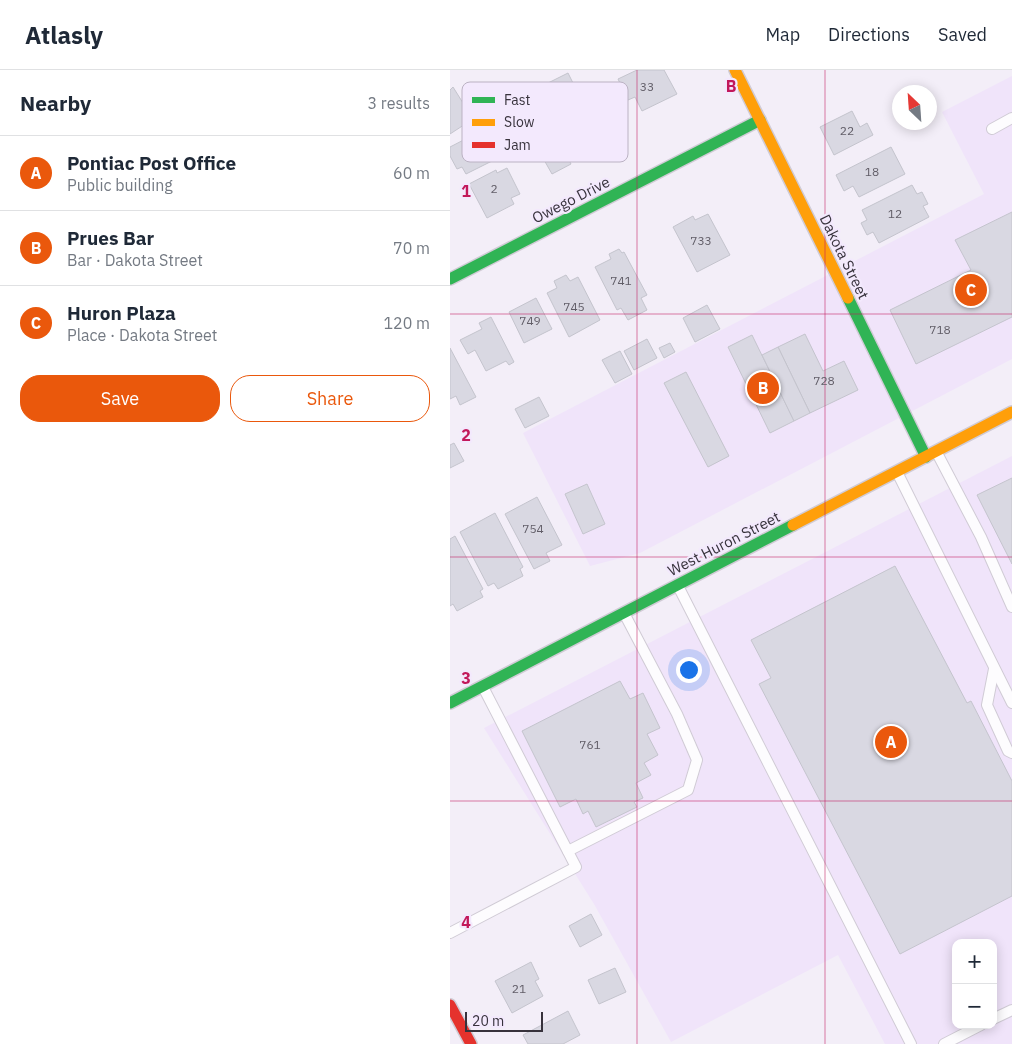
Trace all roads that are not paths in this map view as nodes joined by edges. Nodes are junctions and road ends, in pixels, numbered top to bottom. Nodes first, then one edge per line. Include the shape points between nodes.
1 (736, 70) edge
2 (1012, 118) edge
3 (760, 120) junction
4 (992, 129) dead end
5 (450, 279) edge
6 (1012, 412) edge
7 (931, 454) junction
8 (897, 472) junction
9 (677, 586) junction
10 (1012, 607) edge
11 (624, 613) junction
12 (994, 670) junction
13 (482, 686) junction
14 (450, 703) edge
15 (1012, 703) edge
16 (1012, 753) edge
17 (568, 851) junction
18 (450, 933) edge
19 (450, 1004) edge
20 (1012, 1010) edge
21 (997, 1017) edge
22 (973, 1029) edge
23 (470, 1044) edge
24 (911, 1044) edge
25 (944, 1044) edge

1 - 3 main road, Dakota Street
2 - 4 lane
3 - 5 main road, Owego Drive
3 - 7 main road, Dakota Street
6 - 7 main road, West Huron Street
7 - 8 main road, West Huron Street
7 - 10 lane via 981,537
8 - 9 main road, West Huron Street
8 - 12 lane
9 - 11 main road, West Huron Street
9 - 24 lane
11 - 13 main road, West Huron Street
11 - 17 lane via 677,714 697,760 688,790
12 - 15 lane
12 - 16 lane via 986,705 1008,751
13 - 14 main road, West Huron Street
13 - 17 lane
17 - 18 lane via 576,867
19 - 23 main road
20 - 21 lane
22 - 25 lane

